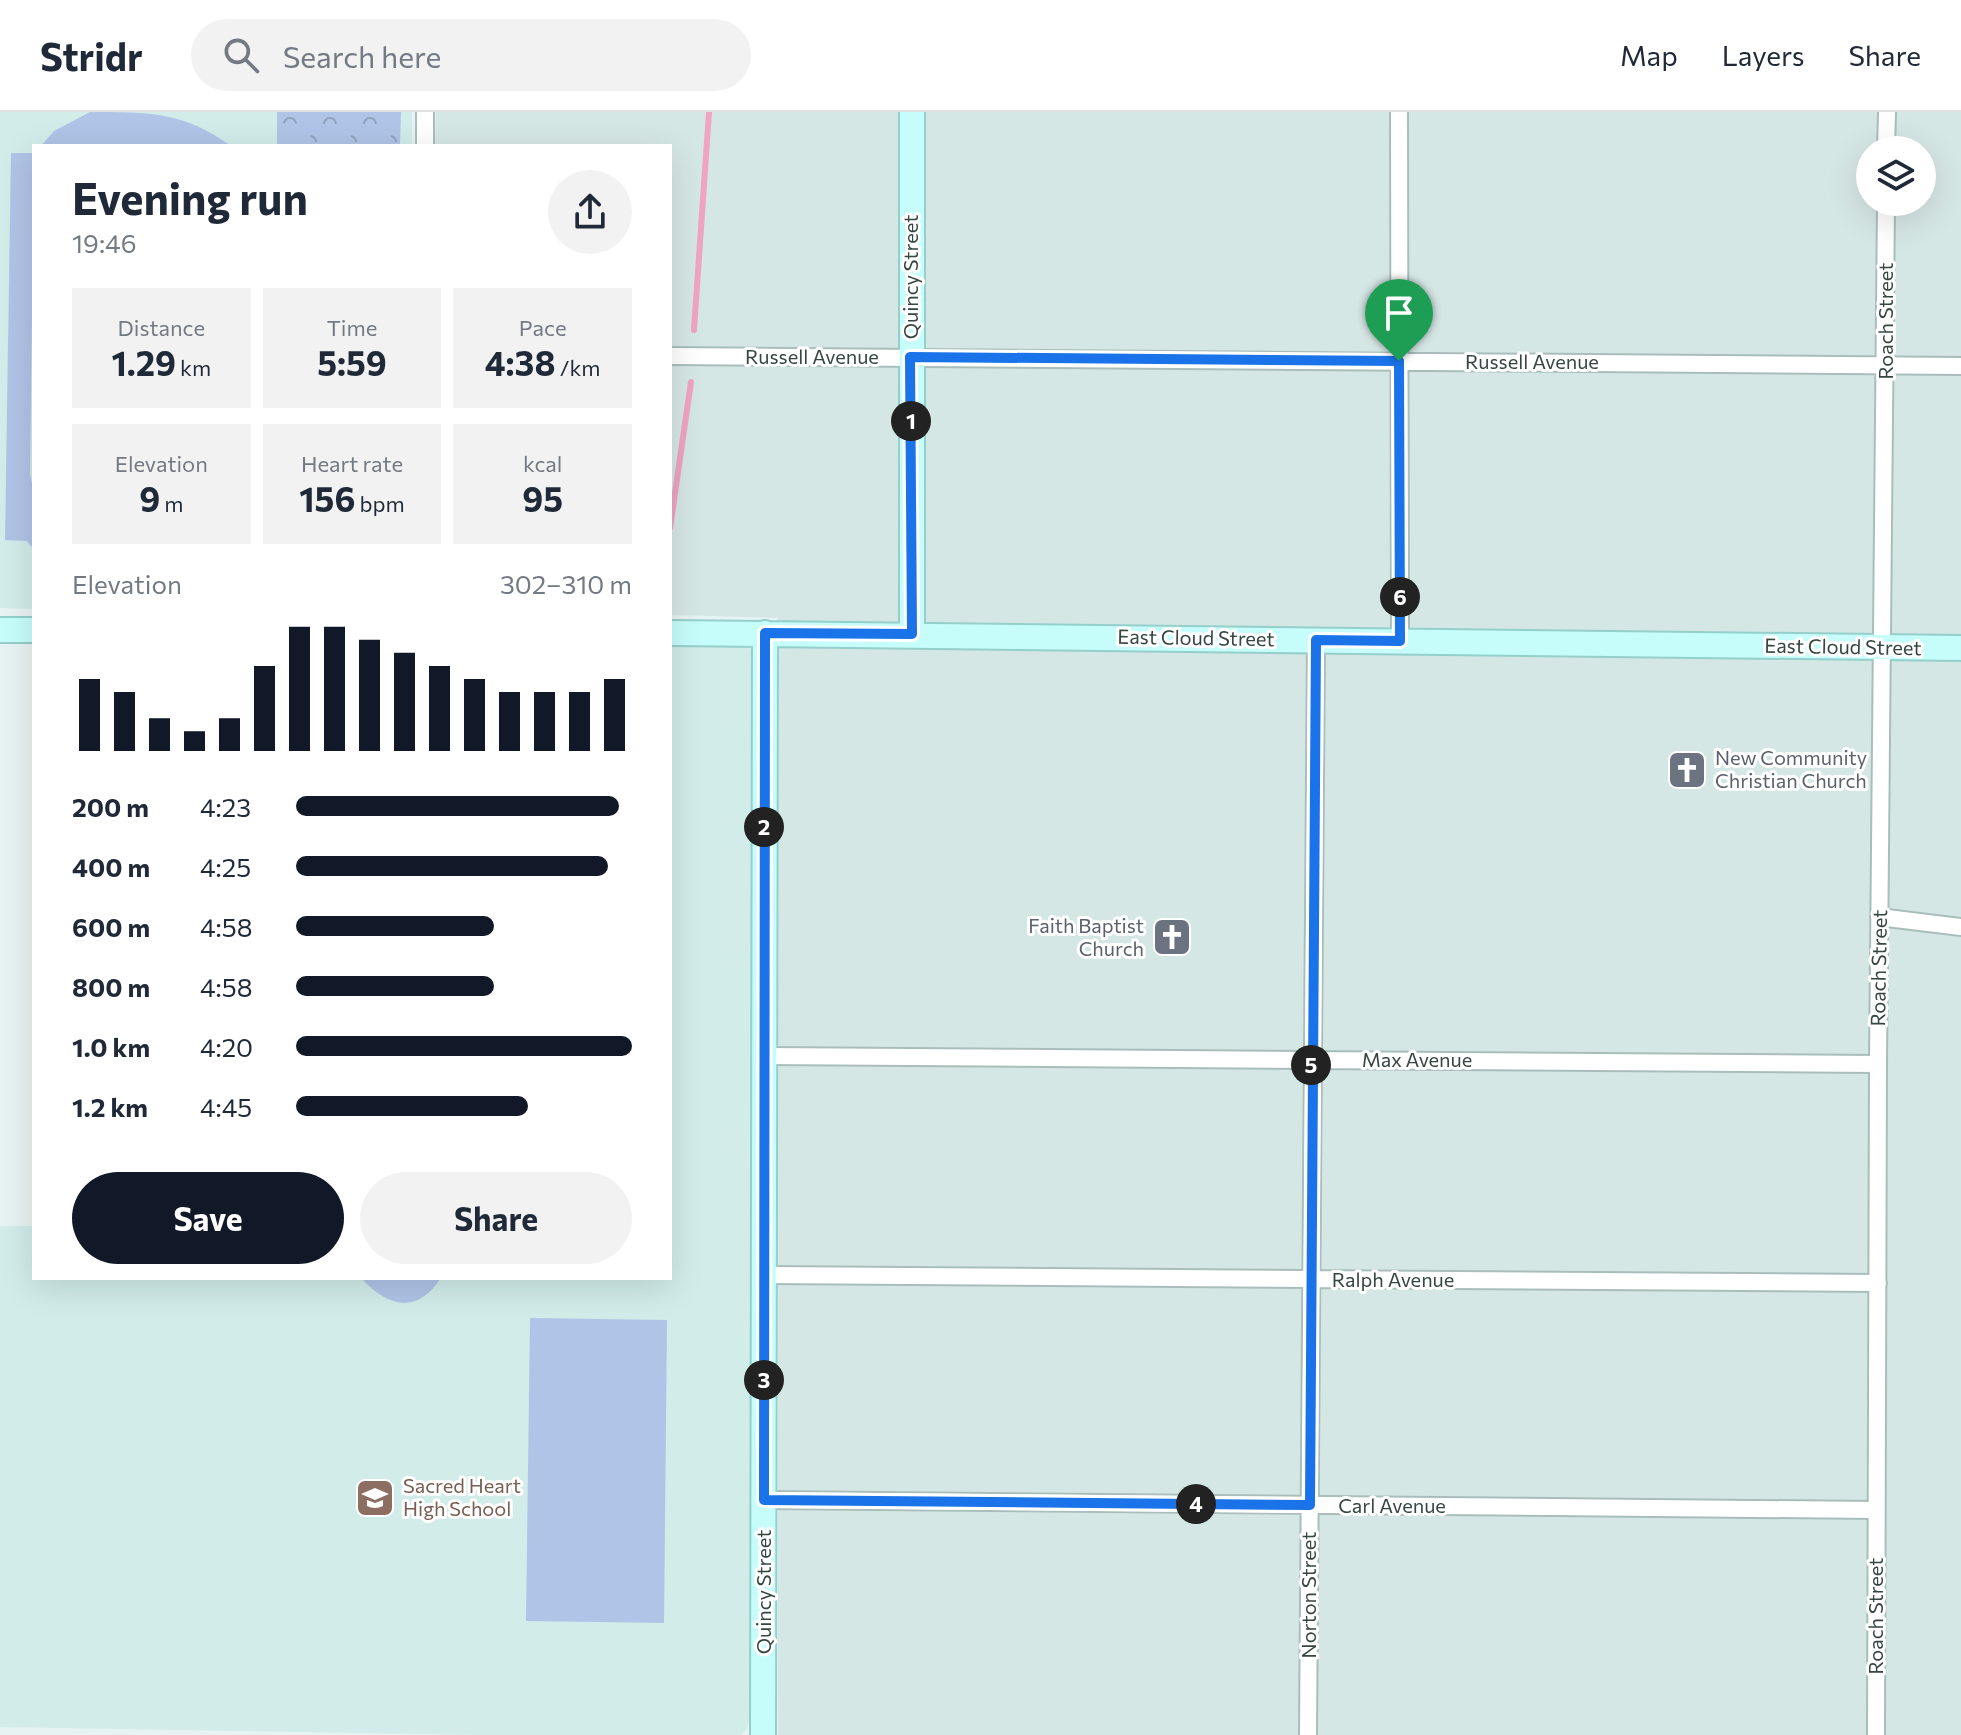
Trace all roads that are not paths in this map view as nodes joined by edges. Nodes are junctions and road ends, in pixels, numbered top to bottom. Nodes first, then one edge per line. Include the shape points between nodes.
1 (425, 112) edge
2 (912, 112) edge
3 (1399, 112) edge
4 (1887, 112) edge
5 (1886, 136) edge
6 (425, 144) edge
7 (1886, 216) edge
8 (672, 356) edge
9 (910, 357) junction
10 (1399, 361) junction
11 (1885, 364) junction
12 (1961, 366) edge
13 (0, 630) edge
14 (32, 630) edge
15 (672, 633) edge
16 (765, 633) junction
17 (912, 634) junction
18 (1316, 640) junction
19 (1400, 641) junction
20 (1884, 648) junction
21 (1961, 648) edge
22 (1879, 917) junction
23 (1961, 927) edge
24 (764, 1056) junction
25 (1311, 1059) junction
26 (1878, 1064) junction
27 (764, 1275) junction
28 (1313, 1279) junction
29 (1878, 1283) junction
30 (764, 1500) junction
31 (1310, 1505) junction
32 (1876, 1510) junction
33 (763, 1735) edge
34 (1308, 1735) edge
35 (1876, 1735) edge

1 - 6 street
2 - 9 street, Quincy Street
3 - 10 street
4 - 5 street
7 - 11 street, Roach Street
8 - 9 street, Russell Avenue
9 - 10 street, Russell Avenue
9 - 17 street, Quincy Street
10 - 11 street, Russell Avenue
10 - 19 street
11 - 12 street, Russell Avenue
11 - 20 street, Roach Street
13 - 14 street
15 - 16 street, East Cloud Street
16 - 17 street, East Cloud Street
16 - 24 street, Quincy Street
17 - 18 street, East Cloud Street
18 - 19 street, East Cloud Street
18 - 25 street, Norton Street
19 - 20 street, East Cloud Street
20 - 21 street, East Cloud Street
20 - 22 street, Roach Street
22 - 23 street
22 - 26 street, Roach Street
24 - 25 street, Max Avenue
24 - 27 street, Quincy Street
25 - 26 street, Max Avenue
25 - 28 street, Norton Street
26 - 29 street, Roach Street
27 - 28 street, Ralph Avenue
27 - 30 street, Quincy Street
28 - 29 street, Ralph Avenue
28 - 31 street, Norton Street
29 - 32 street, Roach Street
30 - 31 street, Carl Avenue
30 - 33 street, Quincy Street
31 - 32 street, Carl Avenue
31 - 34 street, Norton Street
32 - 35 street, Roach Street

